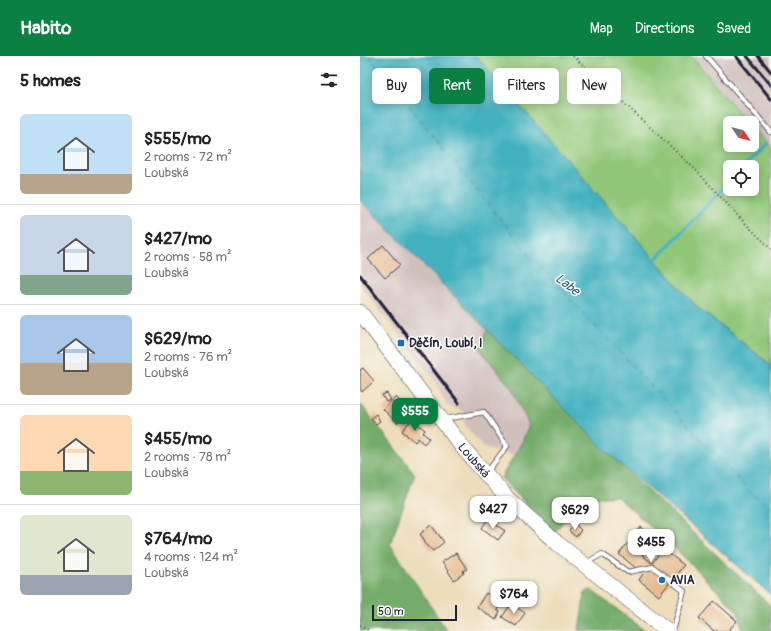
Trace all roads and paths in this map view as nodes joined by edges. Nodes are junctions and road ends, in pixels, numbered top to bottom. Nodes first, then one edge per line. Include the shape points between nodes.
1 (573, 56) edge
2 (706, 56) edge
3 (771, 132) edge
4 (771, 249) edge
5 (360, 312) edge
6 (441, 420) junction
7 (485, 474) junction
8 (583, 564) junction
9 (360, 625) edge
10 (370, 631) edge
11 (668, 631) edge
12 (673, 631) edge

1 - 4 path via 695,169
2 - 3 lane
5 - 6 main road, Loubská
6 - 7 main road, Loubská
6 - 7 lane via 484,412 507,446
7 - 8 main road, Loubská via 523,513
8 - 11 main road, Loubská
8 - 12 lane via 602,554 628,572 653,567 684,591
9 - 10 path

